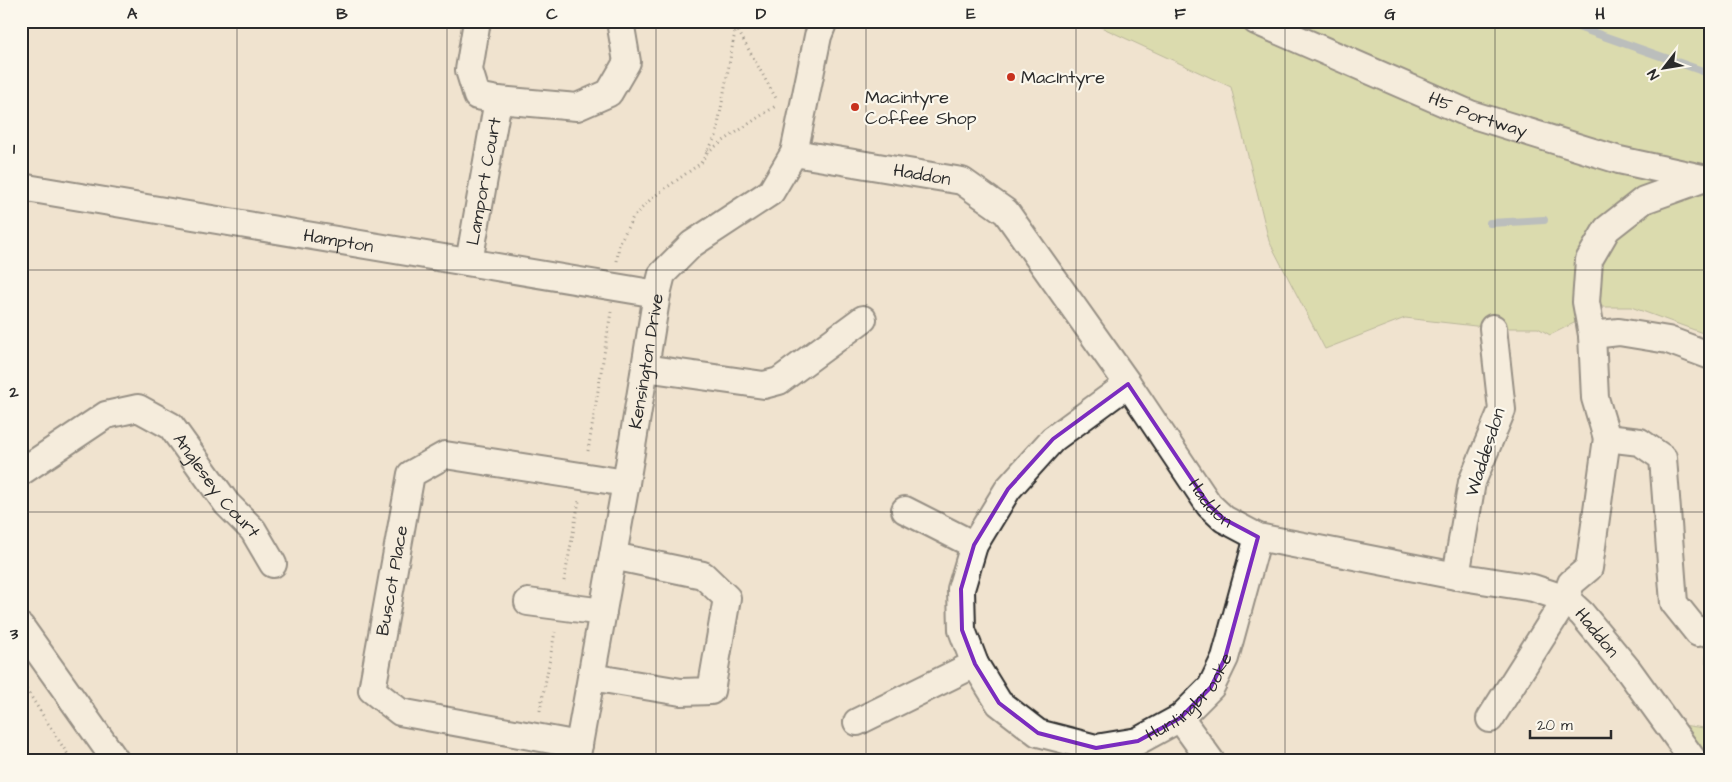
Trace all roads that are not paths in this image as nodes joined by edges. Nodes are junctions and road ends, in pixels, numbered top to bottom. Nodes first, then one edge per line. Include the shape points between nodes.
1 (477, 21) edge
2 (620, 21) edge
3 (824, 21) edge
4 (1256, 21) edge
5 (498, 100) junction
6 (794, 153) junction
7 (1708, 179) edge
8 (21, 186) edge
9 (469, 262) junction
10 (657, 294) junction
11 (862, 319) dead end
12 (1494, 328) dead end
13 (1592, 335) junction
14 (1711, 356) edge
15 (645, 368) junction
16 (1128, 384) junction
17 (1607, 438) junction
18 (21, 472) edge
19 (626, 483) junction
20 (905, 510) dead end
21 (1258, 537) junction
22 (974, 545) junction
23 (613, 556) junction
24 (273, 564) dead end
25 (1456, 576) junction
26 (1566, 599) junction
27 (528, 602) dead end
28 (603, 612) junction
29 (1698, 633) dead end
30 (24, 637) edge
31 (975, 664) junction
32 (591, 677) junction
33 (1180, 718) junction
34 (1490, 719) dead end
35 (857, 722) dead end
36 (578, 753) edge
37 (116, 761) edge
38 (1211, 761) edge
39 (1694, 761) edge

1 - 5 street, Lamport Court via 469,70 477,96
2 - 5 street, Lamport Court via 628,62 609,93 577,107
3 - 6 street, Kensington Drive via 818,36
4 - 7 street, H5 Portway via 1470,114 1619,160
5 - 9 street, Lamport Court
6 - 10 street, Kensington Drive via 771,192 692,244 662,274
6 - 16 street, Haddon via 962,182 969,186 1006,212
7 - 13 street via 1644,200 1606,229 1589,260 1586,302
8 - 9 street, Hampton
9 - 10 street, Hampton
10 - 15 street, Kensington Drive
11 - 15 street via 779,381 764,384
12 - 25 street, Waddesdon via 1502,410 1472,482
13 - 14 street via 1619,332 1668,340
13 - 17 street via 1595,398
15 - 19 street, Kensington Drive
16 - 21 street, Haddon via 1210,505 1224,519
16 - 22 street, Huntingbrooke via 1054,439 1008,489
17 - 26 street via 1590,568 1571,583
17 - 29 street via 1640,442 1663,458 1674,603
18 - 24 street, Anglesey Court via 106,415 138,408 172,426 227,504 253,530
19 - 23 street, Kensington Drive
19 - 36 street, Buscot Place via 445,455 411,474 372,690 400,712
20 - 22 street
21 - 25 street, Haddon
21 - 33 street, Huntingbrooke via 1225,658 1211,687
22 - 31 street, Huntingbrooke via 961,589 962,630
23 - 28 street, Kensington Drive
23 - 32 street via 703,575 727,598 711,691 681,692
25 - 26 street, Haddon via 1533,588
26 - 34 street
26 - 39 street, Haddon via 1629,671
27 - 28 street
28 - 32 street, Kensington Drive
30 - 37 street
31 - 33 street, Huntingbrooke via 999,703 1038,733 1096,748 1138,740
31 - 35 street
32 - 36 street, Kensington Drive
33 - 38 street

